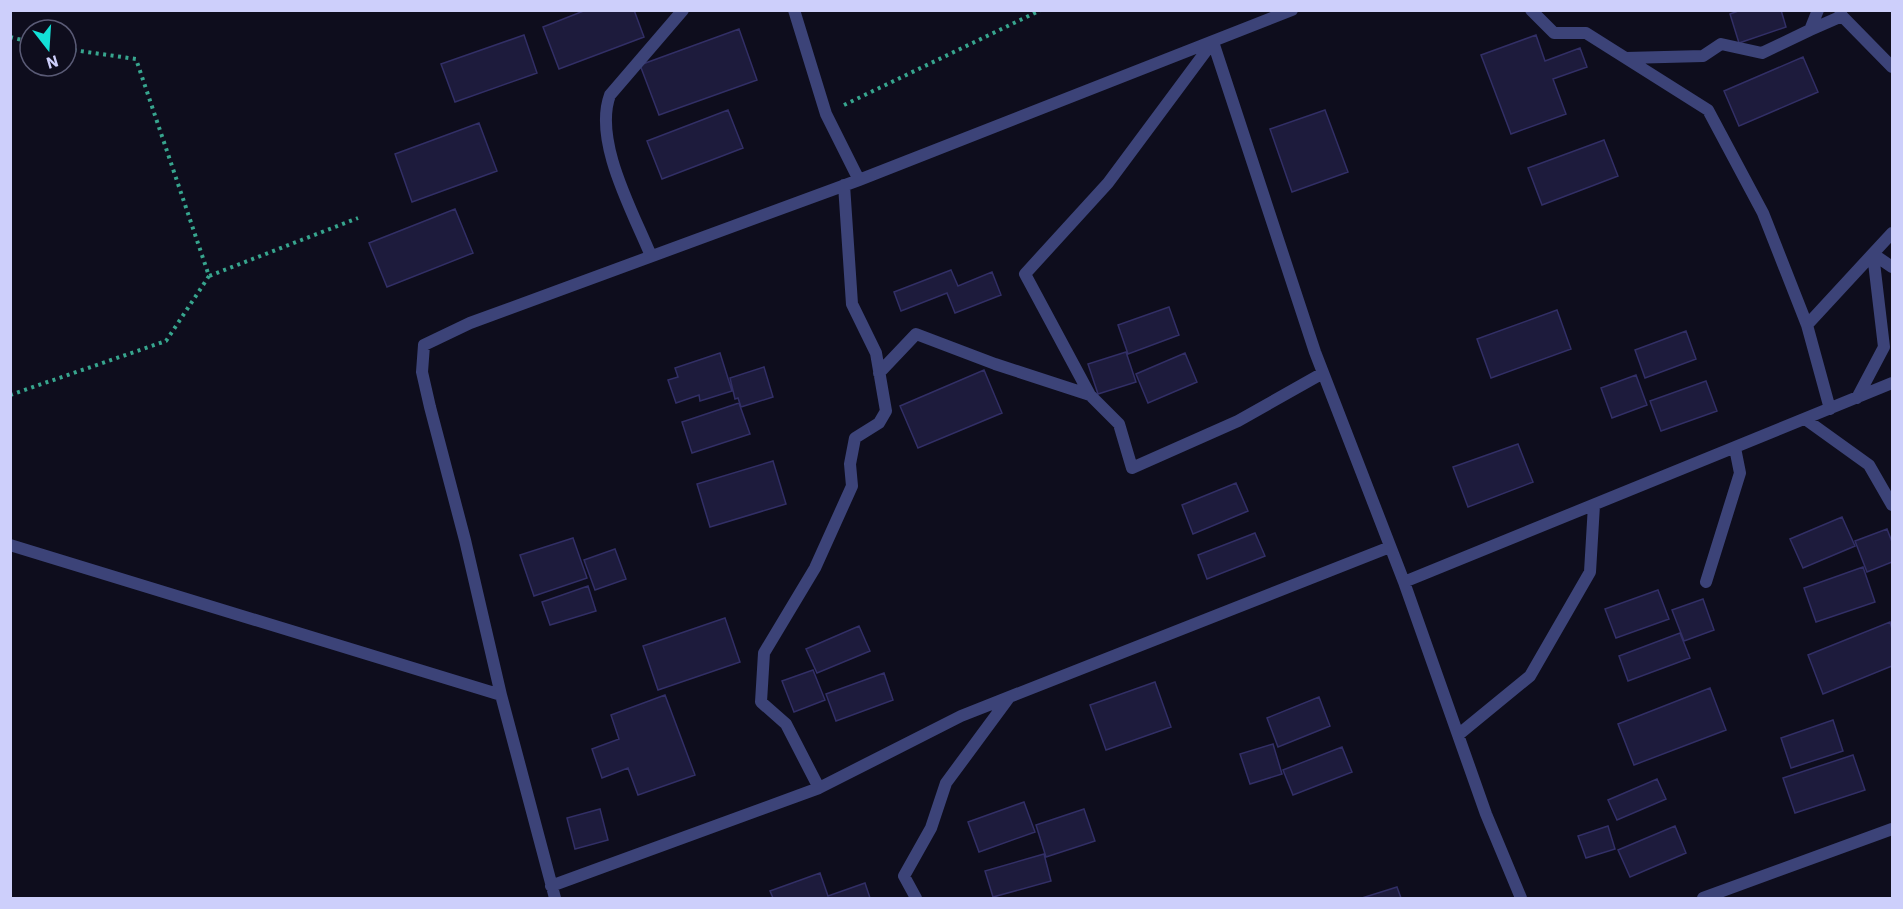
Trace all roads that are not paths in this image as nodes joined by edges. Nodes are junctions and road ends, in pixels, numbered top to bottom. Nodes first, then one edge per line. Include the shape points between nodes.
1 (683, 10) edge
2 (795, 10) edge
3 (1292, 10) edge
4 (1531, 10) edge
5 (1818, 10) edge
6 (1841, 13) edge
7 (1810, 30) junction
8 (1213, 42) junction
9 (1625, 58) junction
10 (1893, 67) edge
11 (859, 180) junction
12 (844, 185) junction
13 (1893, 233) edge
14 (1873, 254) junction
15 (651, 256) junction
16 (1893, 267) edge
17 (1807, 325) junction
18 (1888, 349) edge
19 (879, 373) junction
20 (1323, 373) junction
21 (1893, 383) edge
22 (1090, 395) junction
23 (1857, 398) junction
24 (1830, 409) junction
25 (1805, 419) junction
26 (1735, 448) junction
27 (1893, 505) edge
28 (1594, 506) junction
29 (10, 545) edge
30 (1390, 547) junction
31 (1404, 582) junction
32 (1706, 582) dead end
33 (501, 695) junction
34 (1009, 698) junction
35 (1458, 735) junction
36 (819, 788) junction
37 (1893, 829) edge
38 (553, 892) edge
39 (916, 898) edge
40 (1521, 898) edge
41 (1703, 898) edge

1 - 15 street via 610,95 605,109 609,151
2 - 11 street via 826,114
3 - 8 street
4 - 9 street via 1554,33 1586,33
5 - 7 street
6 - 7 street
6 - 10 street
7 - 9 street via 1762,53 1721,44 1703,56
8 - 11 street
8 - 20 street
8 - 22 street via 1108,183 1025,274
9 - 17 street via 1708,110 1763,213
11 - 12 street
12 - 15 street
12 - 19 street via 852,303 876,353
13 - 14 street
14 - 16 street
14 - 17 street
14 - 18 street
15 - 33 street via 470,323 424,345 422,372
17 - 24 street
18 - 23 street
19 - 22 street via 916,334
19 - 36 street via 886,411 879,423 855,438 850,464 852,486 814,568 764,652 761,702 786,724
20 - 22 street via 1238,422 1132,468 1119,424
20 - 30 street
21 - 23 street
23 - 24 street
24 - 25 street
25 - 26 street
25 - 27 street via 1869,465
26 - 28 street
26 - 32 street via 1740,473
28 - 31 street
28 - 35 street via 1590,572 1530,676
29 - 33 street
30 - 31 street
30 - 34 street
31 - 35 street
33 - 38 street
34 - 36 street via 961,716
34 - 39 street via 946,783 931,828 904,876
35 - 40 street
36 - 38 street
37 - 41 street

